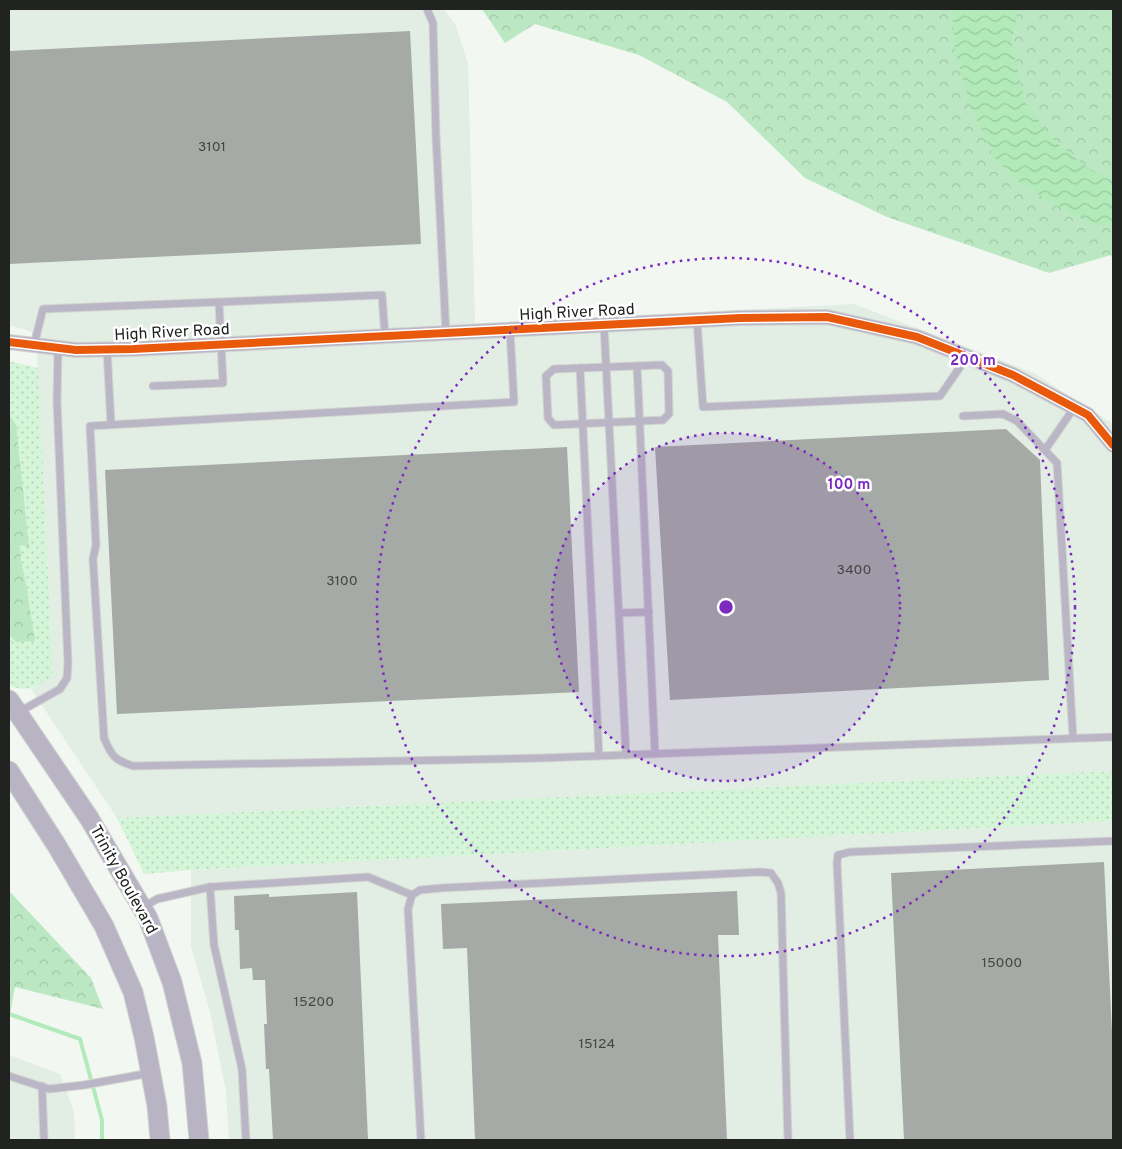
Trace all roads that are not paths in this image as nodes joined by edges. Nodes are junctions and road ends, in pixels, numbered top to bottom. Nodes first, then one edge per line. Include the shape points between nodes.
1 (427, 9) edge
2 (218, 302) junction
3 (697, 321) junction
4 (604, 325) junction
5 (510, 330) junction
6 (446, 333) junction
7 (385, 336) junction
8 (9, 342) edge
9 (221, 344) junction
10 (34, 345) junction
11 (58, 348) junction
12 (107, 350) junction
13 (967, 357) junction
14 (637, 366) junction
15 (607, 367) junction
16 (580, 368) junction
17 (153, 386) dead end
18 (1074, 408) junction
19 (963, 416) dead end
20 (640, 421) junction
21 (609, 422) junction
22 (111, 424) junction
23 (582, 424) junction
24 (1113, 445) edge
25 (1045, 450) junction
26 (649, 612) junction
27 (619, 613) junction
28 (12, 711) edge
29 (1113, 736) edge
30 (1073, 738) junction
31 (655, 754) junction
32 (626, 755) junction
33 (599, 756) junction
34 (9, 771) edge
35 (1113, 842) edge
36 (210, 887) junction
37 (412, 895) junction
38 (142, 908) junction
39 (151, 1073) junction
40 (9, 1076) edge
41 (42, 1086) junction
42 (44, 1140) edge
43 (160, 1140) edge
44 (199, 1140) edge
45 (246, 1140) edge
46 (421, 1140) edge
47 (788, 1140) edge
48 (850, 1140) edge

1 - 6 lane via 433,23
2 - 7 lane via 382,295
2 - 9 lane
2 - 10 lane via 43,309
3 - 4 street, High River Road
3 - 13 street, High River Road via 827,317 917,337
3 - 13 lane via 703,406 940,396
4 - 5 street, High River Road
4 - 15 lane
5 - 6 street, High River Road
5 - 22 lane via 514,402
6 - 7 street, High River Road
7 - 9 street, High River Road
8 - 10 street, High River Road
9 - 12 street, High River Road
9 - 17 lane via 223,383
10 - 11 street, High River Road
11 - 12 street, High River Road
11 - 28 lane via 57,401 68,663 60,689
12 - 22 lane
13 - 18 street, High River Road via 1013,375
14 - 15 lane
14 - 20 lane
14 - 20 lane via 662,365 668,371 669,414 663,420
15 - 16 lane
15 - 21 lane
16 - 23 lane
16 - 23 lane via 554,369 546,376 548,418 554,425
18 - 24 street, High River Road via 1088,415
18 - 25 lane
19 - 25 lane via 1003,414 1017,421
20 - 21 lane
20 - 26 lane
21 - 23 lane
21 - 27 lane
22 - 33 lane via 90,426 96,545 93,559 104,738 110,752 119,761 133,766
23 - 33 lane
25 - 30 lane via 1057,463
26 - 27 lane
26 - 31 lane
27 - 32 lane
28 - 38 main road, Trinity Boulevard via 89,818
29 - 30 lane
30 - 31 lane
31 - 32 lane
32 - 33 lane
34 - 39 main road via 104,926 133,992
35 - 48 lane via 850,852 838,856
36 - 37 lane via 368,877
36 - 38 lane via 157,899
36 - 45 lane via 214,945 242,1069
37 - 46 lane via 408,909
37 - 47 lane via 420,890 440,888 771,874 781,893
38 - 44 main road, Trinity Boulevard via 172,982 192,1063
39 - 41 lane via 84,1085 49,1089
39 - 43 main road
40 - 41 lane
41 - 42 lane

